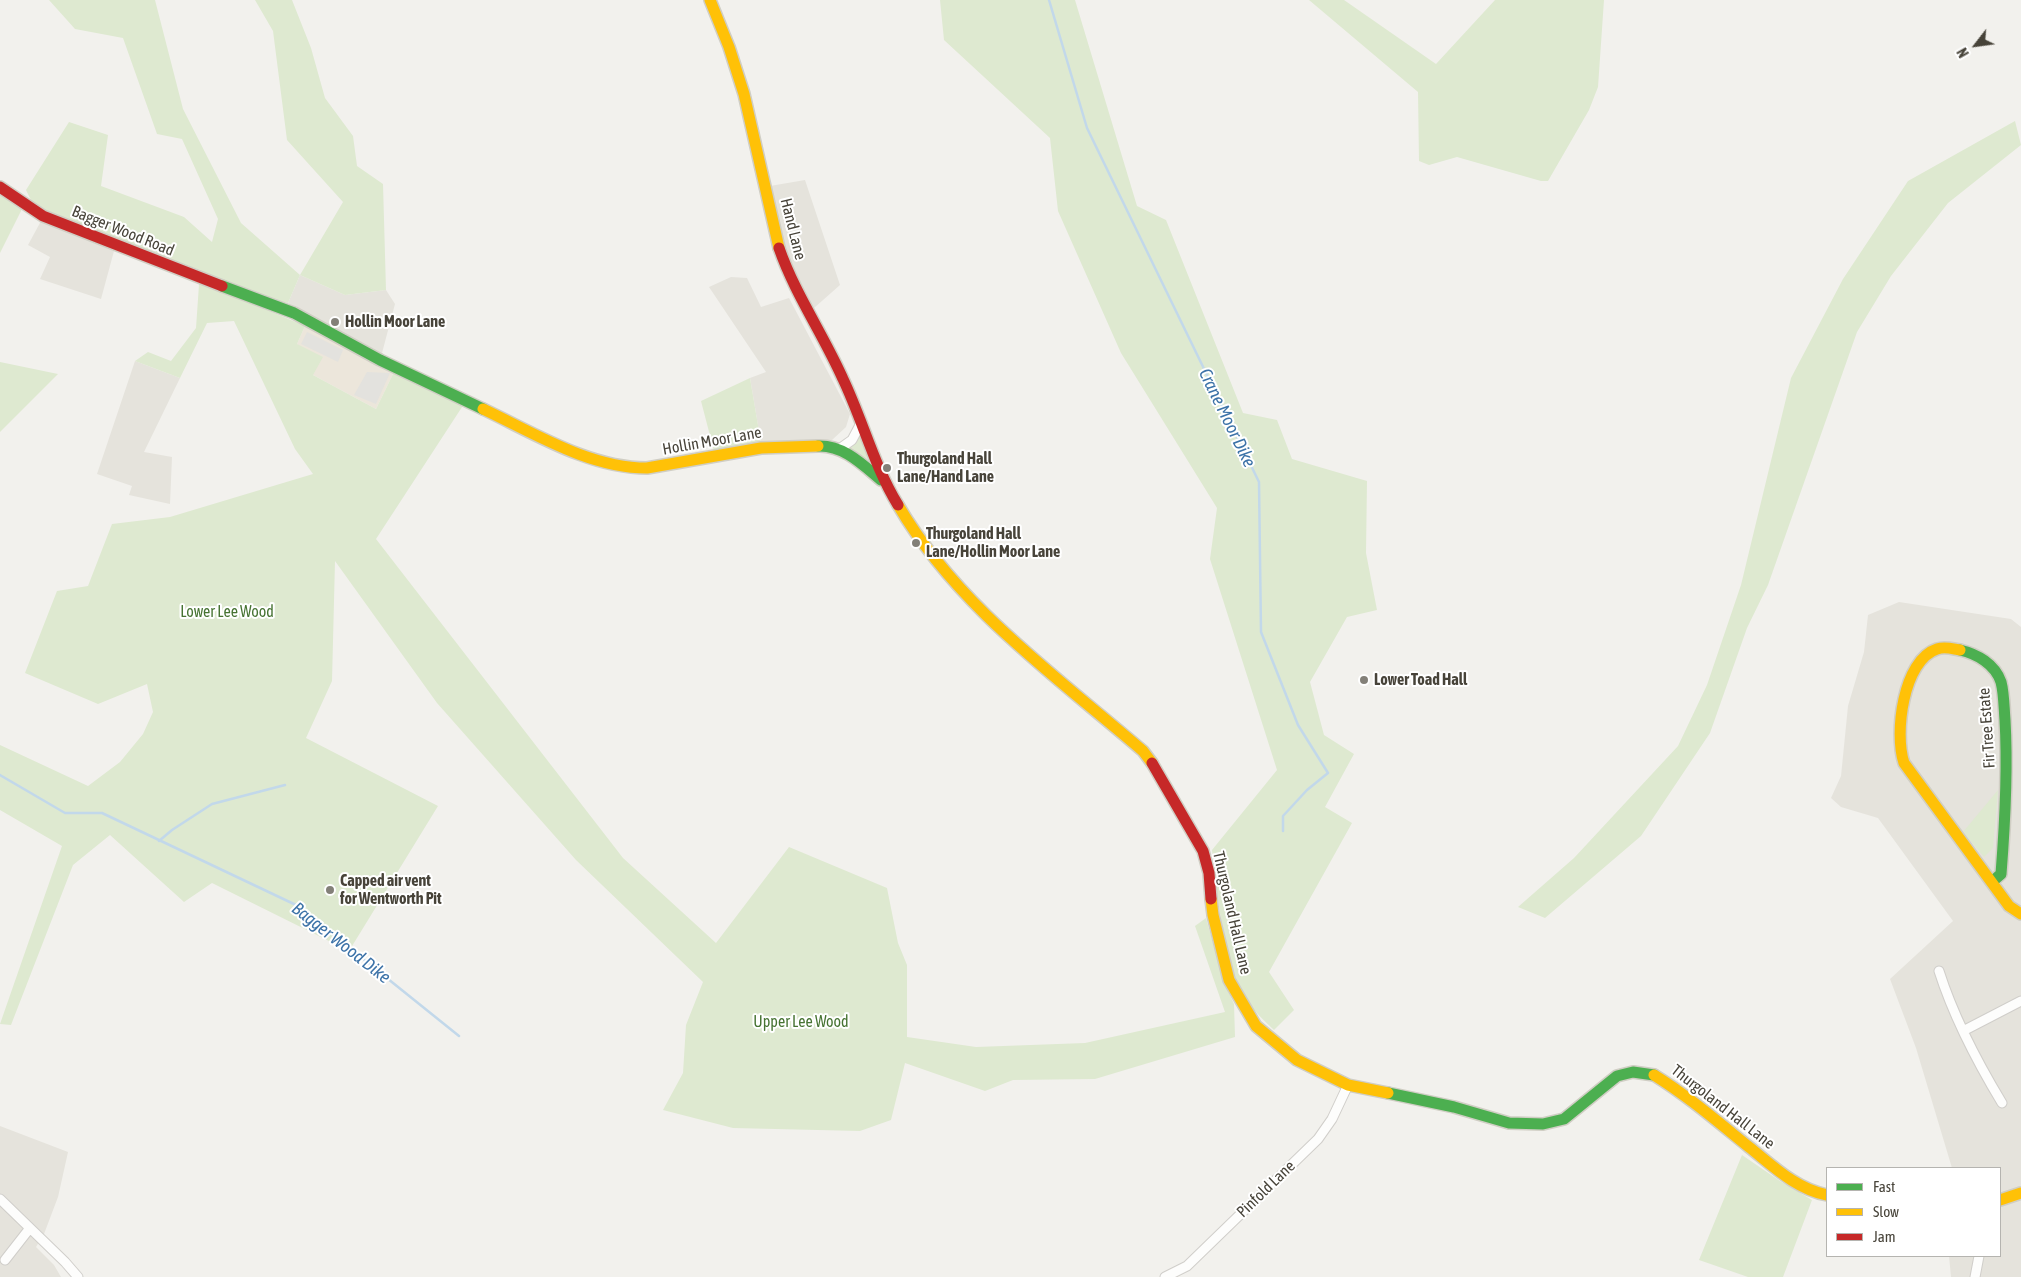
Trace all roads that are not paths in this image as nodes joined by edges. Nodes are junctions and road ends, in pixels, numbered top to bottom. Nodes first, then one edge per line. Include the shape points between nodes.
1 (710, 0) edge
2 (0, 187) edge
3 (239, 294) joint
4 (861, 423) junction
5 (838, 450) junction
6 (885, 484) junction
7 (1993, 881) junction
8 (2021, 914) edge
9 (1939, 971) dead end
10 (2021, 1001) edge
11 (1963, 1031) junction
12 (1348, 1085) junction
13 (2002, 1103) dead end
14 (2021, 1193) edge
15 (1826, 1195) edge
16 (0, 1199) edge
17 (2001, 1200) edge
18 (30, 1228) junction
19 (1979, 1257) edge
20 (5, 1260) dead end
21 (78, 1277) edge
22 (1165, 1277) edge
23 (1975, 1277) edge

1 - 4 street, Hand Lane via 730,47 744,94 779,250 795,288 828,345
2 - 3 street, Bagger Wood Road via 44,216
3 - 5 street, Hollin Moor Lane via 294,313 380,360 572,451 607,463 646,468 761,448 825,446
4 - 5 street via 852,440
4 - 6 street, Hand Lane
5 - 6 street, Hollin Moor Lane via 850,454
6 - 12 street, Thurgoland Hall Lane via 946,574 976,606 1143,751 1158,770 1202,851 1229,980 1251,1019 1297,1060
7 - 7 street, Fir Tree Estate via 1917,782 1904,763 1899,746 1900,720 1914,670 1922,658 1935,649 1969,652 1984,659 1995,669 2001,682 2007,779 2005,829 2001,874
7 - 8 street, Fir Tree Estate via 2010,906
9 - 11 street via 1947,999
10 - 11 street
11 - 13 street
12 - 15 street, Thurgoland Hall Lane via 1454,1107 1508,1123 1543,1124 1564,1119 1617,1076 1633,1072 1654,1075 1681,1092 1788,1178 1812,1192
12 - 22 street, Pinfold Lane via 1332,1119 1318,1139 1187,1266
14 - 17 street
16 - 18 street
18 - 20 street
18 - 21 street
19 - 23 street

